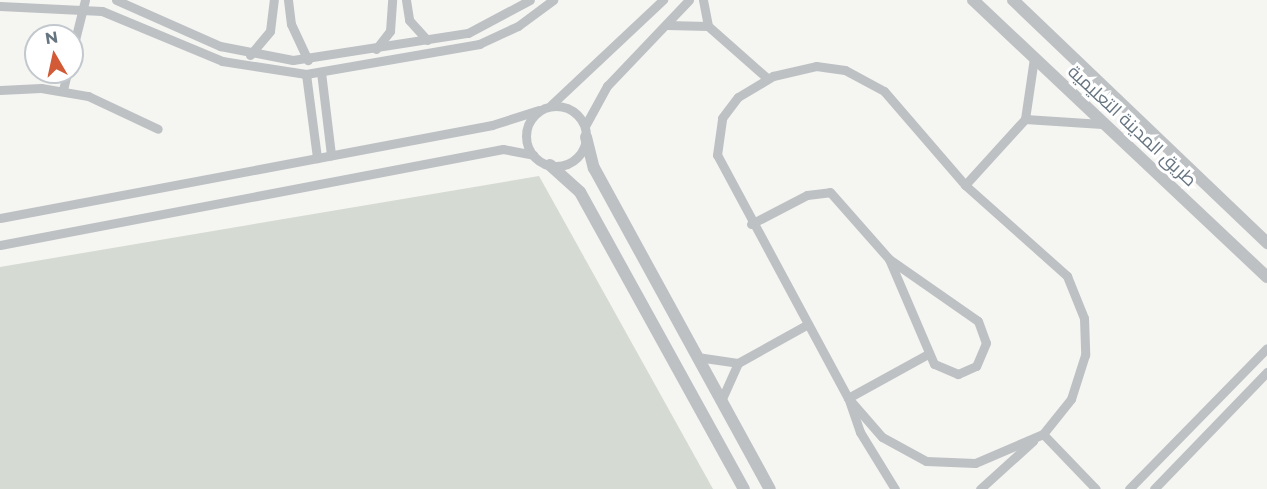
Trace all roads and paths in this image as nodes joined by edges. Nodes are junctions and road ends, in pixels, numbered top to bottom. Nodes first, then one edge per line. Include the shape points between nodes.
1 (116, 0) edge
2 (274, 0) edge
3 (288, 0) edge
4 (392, 0) edge
5 (406, 0) edge
6 (530, 0) edge
7 (553, 0) edge
8 (663, 0) edge
9 (689, 0) edge
10 (702, 0) edge
11 (973, 0) edge
12 (1013, 0) edge
13 (124, 1) edge
14 (84, 4) edge
15 (0, 6) edge
16 (520, 8) junction
17 (530, 18) junction
18 (79, 24) edge
19 (664, 26) junction
20 (708, 26) junction
21 (427, 40) junction
22 (375, 50) junction
23 (250, 55) junction
24 (344, 56) junction
25 (1034, 58) junction
26 (308, 60) junction
27 (346, 69) junction
28 (321, 72) junction
29 (306, 74) junction
30 (767, 78) junction
31 (64, 84) edge
32 (0, 90) edge
33 (63, 90) junction
34 (550, 106) junction
35 (539, 110) junction
36 (1025, 119) junction
37 (1102, 124) junction
38 (158, 129) dead end
39 (586, 131) junction
40 (332, 155) junction
41 (533, 155) junction
42 (317, 158) junction
43 (550, 165) junction
44 (965, 185) junction
45 (0, 218) edge
46 (751, 224) junction
47 (1267, 243) edge
48 (0, 245) edge
49 (889, 260) junction
50 (1267, 277) edge
51 (808, 324) junction
52 (1267, 348) edge
53 (927, 354) junction
54 (697, 357) junction
55 (738, 363) junction
56 (1267, 372) edge
57 (848, 398) junction
58 (721, 401) junction
59 (1040, 436) junction
60 (744, 489) edge
61 (770, 489) edge
62 (895, 489) edge
63 (980, 489) edge
64 (1096, 489) edge
65 (1129, 489) edge
66 (1155, 489) edge

1 - 13 street
2 - 23 street via 270,31
3 - 26 street via 291,24
4 - 22 street via 390,31
5 - 21 street via 409,20
6 - 16 street
7 - 17 street
8 - 34 street
9 - 19 street
10 - 20 street
11 - 25 street, طريق المدينة التعليمية
12 - 47 street, طريق المدينة التعليمية
13 - 23 street
14 - 15 street
14 - 18 street
14 - 29 street via 140,22 222,61
16 - 17 street
16 - 21 street via 486,27
17 - 27 street via 479,44
19 - 20 street
19 - 39 street via 607,86
20 - 30 street
21 - 22 street
22 - 24 street
23 - 26 street
24 - 26 street
24 - 27 street
25 - 36 street
25 - 37 street, طريق المدينة التعليمية
27 - 28 street
28 - 29 street
28 - 40 street
29 - 42 street
30 - 44 street via 816,66 859,75 884,91
30 - 46 street via 729,106 716,142 720,168
31 - 33 street
32 - 33 street
33 - 38 street via 113,104
34 - 35 street
34 - 39 street via 571,109
35 - 40 street via 492,125
35 - 41 street via 526,135
36 - 37 street
36 - 44 street
37 - 50 street, طريق المدينة التعليمية
39 - 43 street via 578,156
39 - 54 street via 594,168
40 - 42 street
41 - 43 street
41 - 48 street via 503,149
42 - 45 street
43 - 60 street via 580,192
44 - 59 street via 1059,265 1080,303 1085,333 1080,378 1059,418
46 - 49 street via 807,195 830,192
46 - 51 street
49 - 53 street via 922,328
49 - 53 street via 974,318 984,331 984,355 965,372 945,372
51 - 55 street
51 - 57 street
52 - 65 street
53 - 57 street
54 - 55 street
54 - 58 street
55 - 58 street
56 - 66 street
57 - 59 street via 882,437 926,461 975,463
57 - 62 street via 860,432
58 - 61 street
59 - 63 street
59 - 64 street

